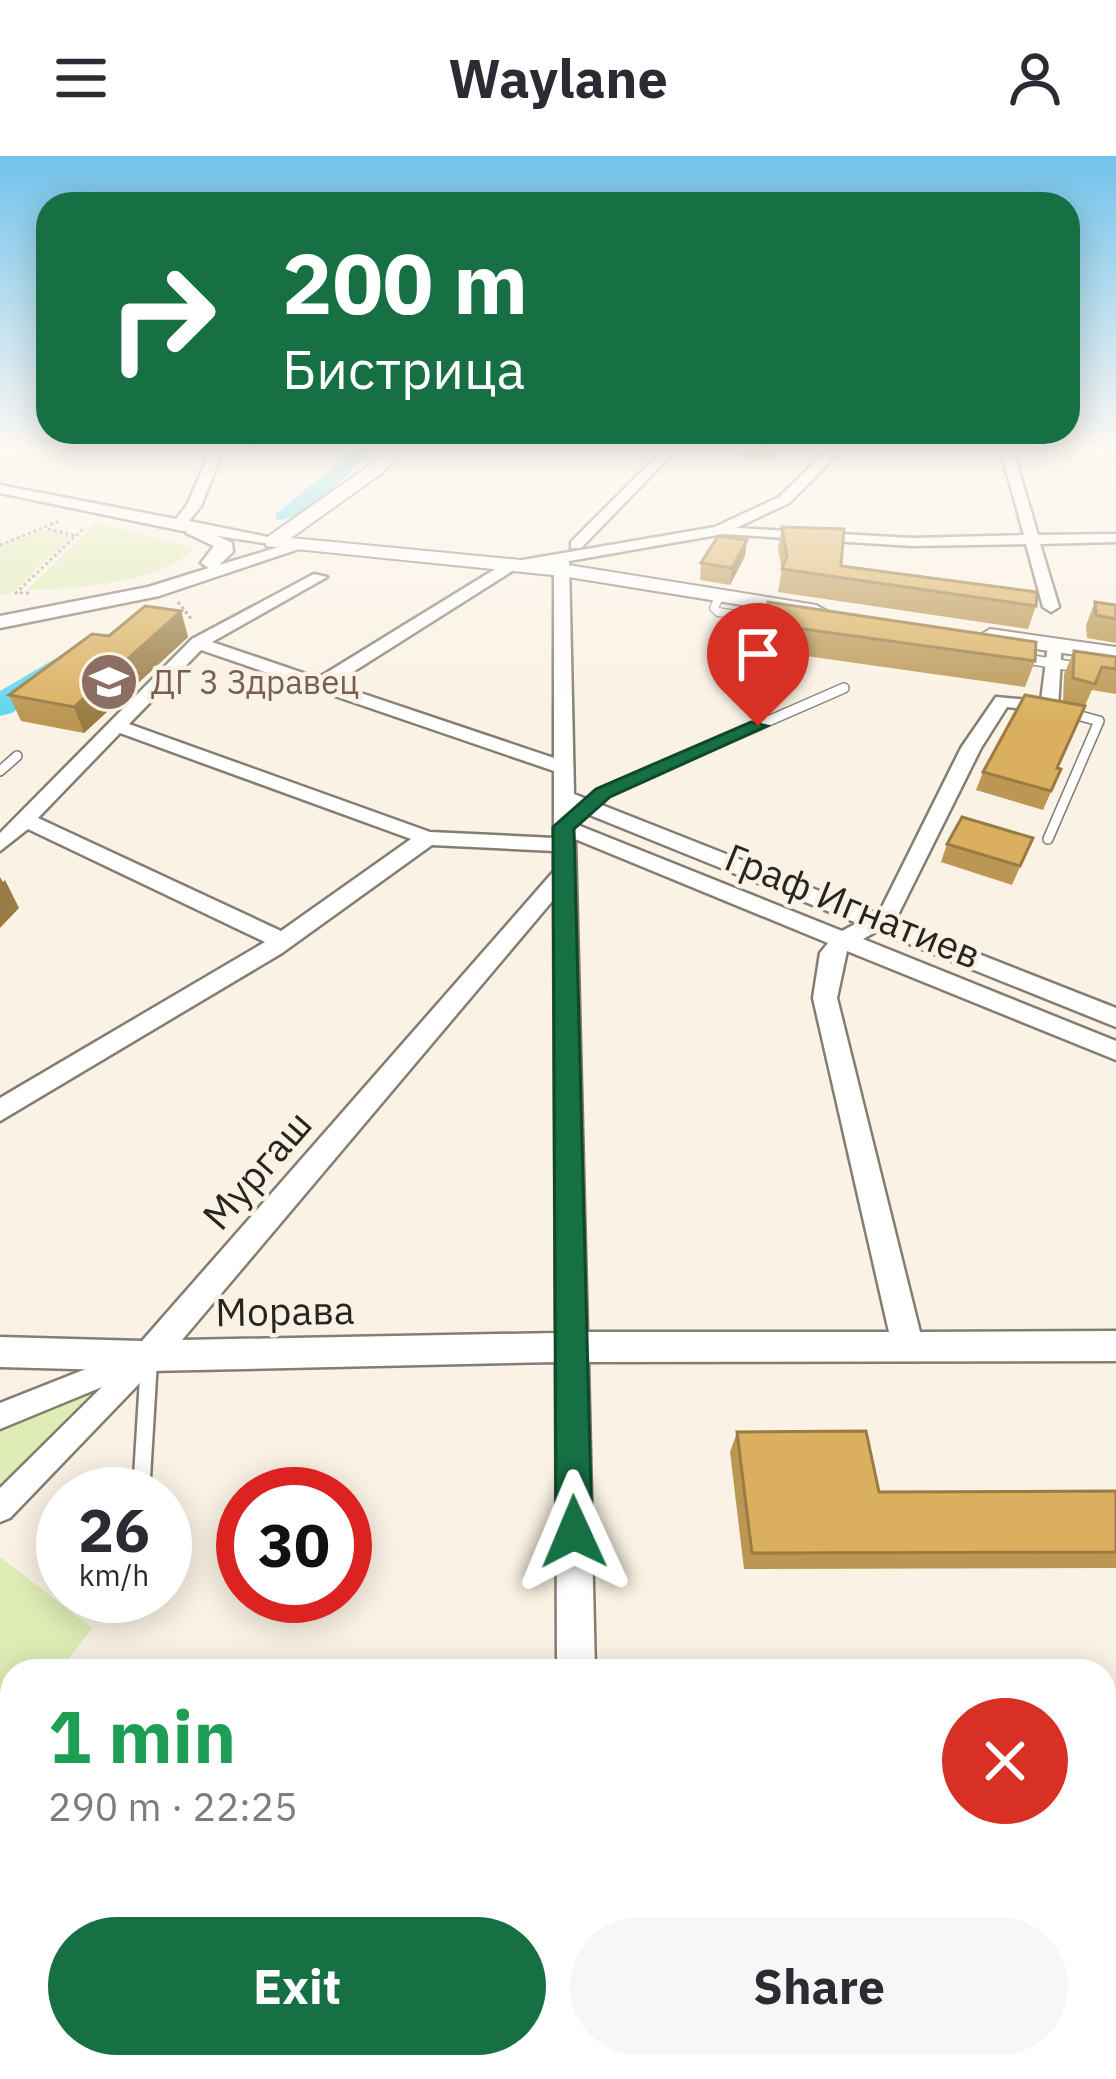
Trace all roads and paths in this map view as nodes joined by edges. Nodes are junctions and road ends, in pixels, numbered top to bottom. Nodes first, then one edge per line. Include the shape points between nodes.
1 (73, 538) edge
2 (210, 538) edge
3 (246, 538) edge
4 (279, 538) edge
5 (310, 538) edge
6 (330, 538) edge
7 (590, 538) edge
8 (686, 538) edge
9 (830, 538) edge
10 (1034, 538) edge
11 (1116, 538) edge
12 (273, 542) junction
13 (1035, 542) junction
14 (299, 546) junction
15 (579, 550) junction
16 (617, 550) junction
17 (375, 554) junction
18 (211, 563) junction
19 (562, 564) junction
20 (510, 566) junction
21 (319, 577) dead end
22 (645, 584) junction
23 (166, 589) junction
24 (16, 593) junction
25 (31, 593) dead end
26 (719, 597) junction
27 (2, 604) edge
28 (1051, 607) dead end
29 (832, 613) edge
30 (0, 622) edge
31 (785, 622) edge
32 (968, 633) edge
33 (202, 640) junction
34 (1056, 654) junction
35 (1116, 654) edge
36 (1011, 657) edge
37 (1116, 673) edge
38 (320, 684) junction
39 (844, 688) dead end
40 (1049, 707) junction
41 (117, 726) junction
42 (17, 756) dead end
43 (563, 768) junction
44 (0, 772) edge
45 (563, 797) junction
46 (586, 807) junction
47 (26, 820) junction
48 (427, 838) junction
49 (1048, 839) dead end
50 (0, 845) edge
51 (564, 849) junction
52 (874, 921) junction
53 (844, 940) junction
54 (282, 941) junction
55 (1116, 1018) edge
56 (1116, 1052) edge
57 (0, 1111) edge
58 (908, 1346) junction
59 (1116, 1346) edge
60 (571, 1347) junction
61 (0, 1352) edge
62 (149, 1356) junction
63 (0, 1416) edge
64 (143, 1467) edge
65 (0, 1508) edge
66 (576, 1659) edge

1 - 24 path
2 - 18 street via 224,552
3 - 12 street
4 - 12 main road
5 - 14 main road
6 - 17 main road
7 - 15 street
8 - 16 street
9 - 13 street
10 - 13 street
11 - 13 street
12 - 14 main road
12 - 18 street
13 - 28 street
14 - 17 main road
14 - 23 street
15 - 16 street
15 - 19 street
16 - 22 main road via 612,566
17 - 20 main road
18 - 27 street via 143,583
19 - 20 main road
19 - 22 main road
19 - 43 street
20 - 38 street
21 - 33 street
22 - 26 main road
23 - 30 street
23 - 33 path
24 - 25 path
24 - 27 path
26 - 29 main road
26 - 31 lane via 718,612
32 - 34 main road
33 - 38 street
33 - 41 street
34 - 35 main road
34 - 36 lane
34 - 37 lane
34 - 40 street
38 - 43 street
39 - 46 lane
40 - 49 lane via 1099,721
40 - 52 street via 1002,700 890,914
41 - 47 street
41 - 48 street, Граф Игнатиев
42 - 44 lane
43 - 45 street
45 - 46 street, Граф Игнатиев
45 - 51 street
46 - 51 lane
46 - 52 street, Граф Игнатиев
47 - 50 street
47 - 54 street
48 - 51 street, Граф Игнатиев
48 - 54 street
51 - 53 street, Граф Игнатиев
51 - 60 street
51 - 62 street, Мургаш
52 - 53 street
52 - 55 street, Граф Игнатиев
53 - 56 street, Граф Игнатиев
53 - 58 street via 832,953 825,998
54 - 57 street
58 - 59 street, Морава
58 - 60 street, Морава
60 - 62 street, Морава
60 - 66 street
61 - 62 street, Морава
62 - 63 street
62 - 64 lane
62 - 65 street, Мургаш

